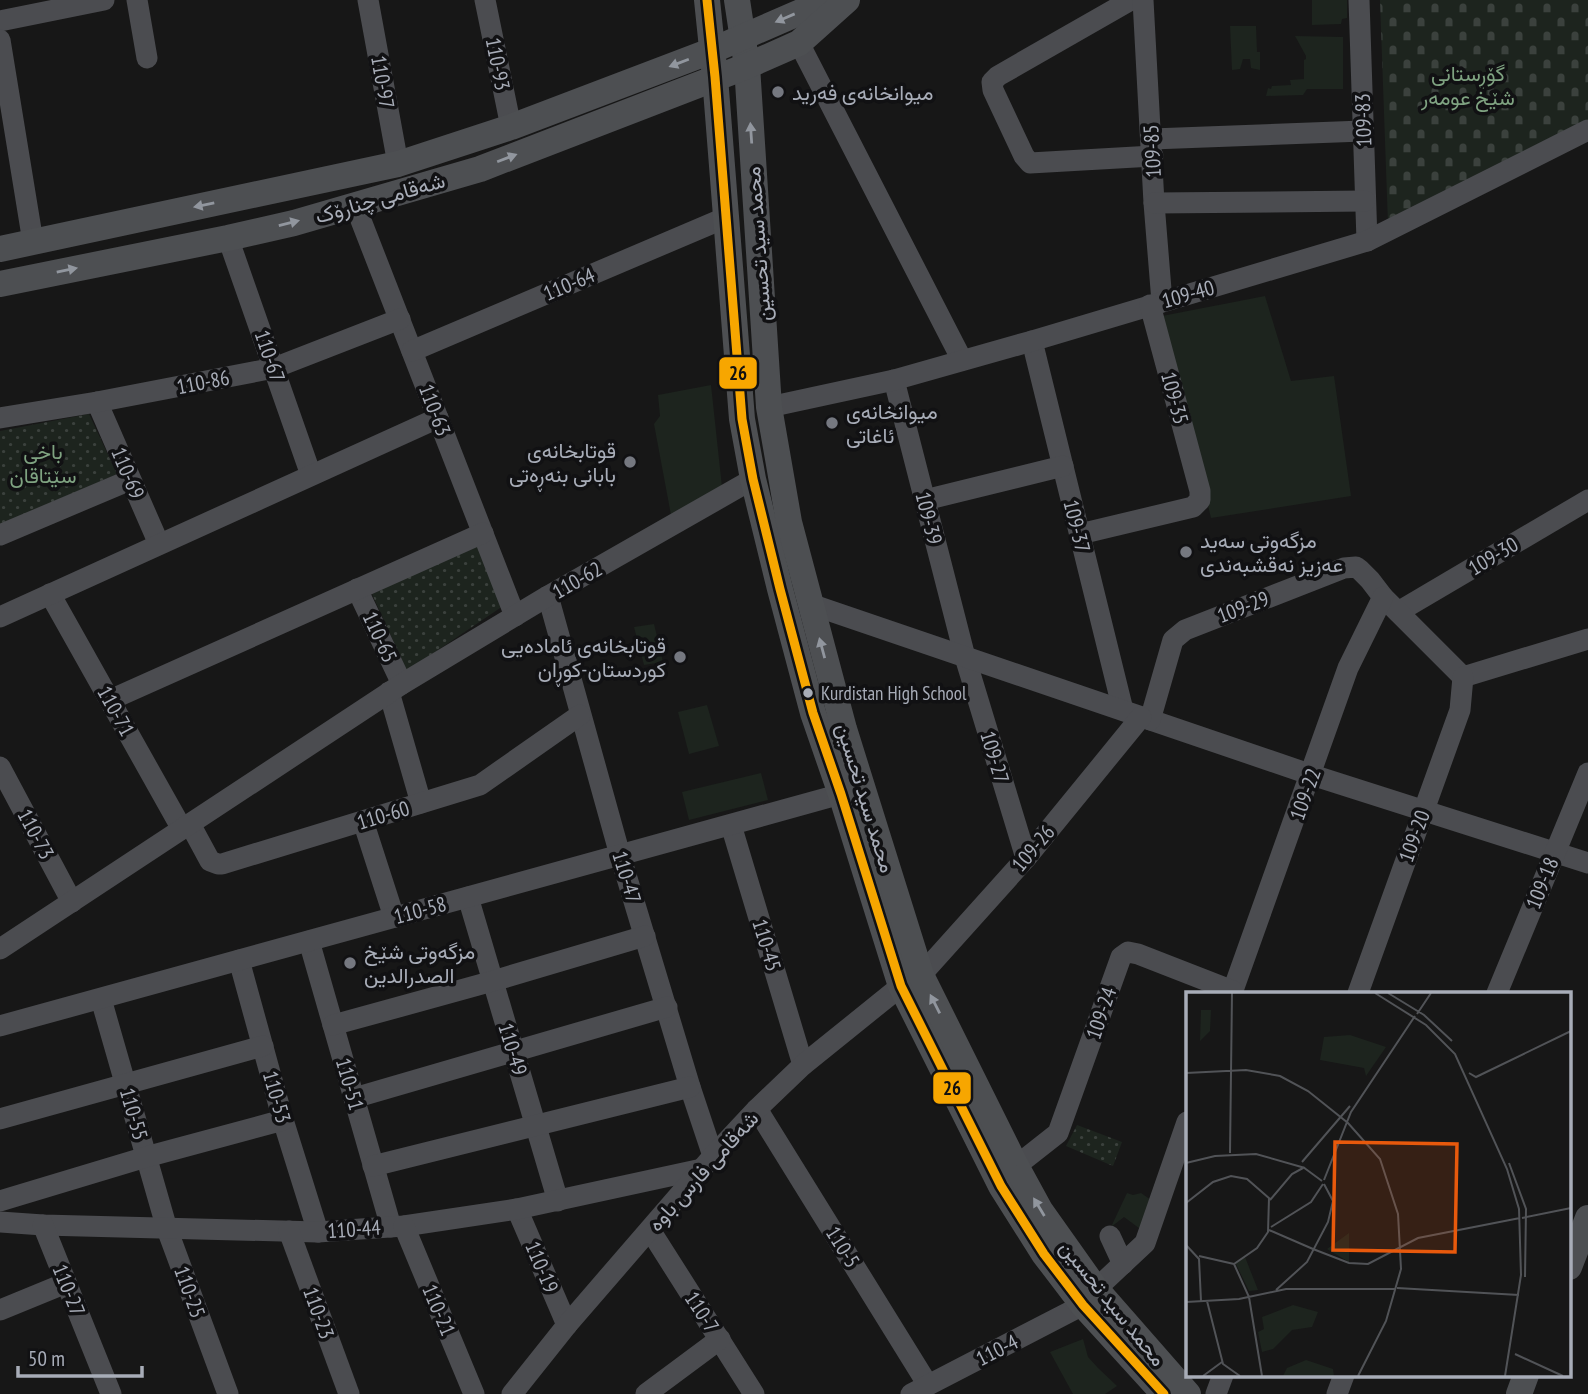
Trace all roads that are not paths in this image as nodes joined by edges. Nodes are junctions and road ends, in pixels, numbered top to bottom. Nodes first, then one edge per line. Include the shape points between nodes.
1 (104, 0) edge
2 (138, 0) edge
3 (368, 0) edge
4 (485, 0) edge
5 (707, 0) edge
6 (737, 0) edge
7 (828, 0) edge
8 (847, 0) edge
9 (1131, 0) edge
10 (1143, 0) edge
11 (1359, 0) edge
12 (0, 21) edge
13 (742, 37) junction
14 (0, 40) edge
15 (799, 43) junction
16 (711, 51) junction
17 (147, 58) dead end
18 (747, 66) junction
19 (715, 77) junction
20 (511, 127) junction
21 (1588, 130) edge
22 (1363, 131) junction
23 (1152, 148) junction
24 (398, 164) junction
25 (1365, 201) junction
26 (1154, 204) junction
27 (355, 205) junction
28 (727, 217) junction
29 (228, 238) junction
30 (1367, 241) junction
31 (33, 242) junction
32 (0, 249) edge
33 (0, 284) edge
34 (1156, 303) junction
35 (400, 319) junction
36 (1032, 341) junction
37 (412, 351) junction
38 (962, 360) junction
39 (274, 368) junction
40 (894, 380) junction
41 (97, 402) junction
42 (769, 407) junction
43 (0, 418) edge
44 (438, 418) junction
45 (1063, 466) junction
46 (312, 475) junction
47 (753, 478) junction
48 (131, 480) junction
49 (925, 500) junction
50 (1588, 500) edge
51 (483, 533) junction
52 (1080, 534) junction
53 (0, 535) edge
54 (159, 544) junction
55 (357, 590) junction
56 (50, 594) junction
57 (548, 596) junction
58 (1383, 597) junction
59 (810, 604) junction
60 (1398, 612) junction
61 (514, 616) junction
62 (0, 617) edge
63 (1588, 639) edge
64 (965, 657) junction
65 (1463, 677) junction
66 (396, 688) junction
67 (110, 700) junction
68 (580, 715) junction
69 (1138, 716) junction
70 (0, 766) edge
71 (1588, 773) edge
72 (1312, 775) junction
73 (841, 794) junction
74 (421, 803) junction
75 (1423, 811) junction
76 (363, 821) junction
77 (731, 825) junction
78 (186, 827) junction
79 (1555, 852) junction
80 (620, 855) junction
81 (1026, 858) junction
82 (1588, 863) edge
83 (468, 897) junction
84 (72, 902) junction
85 (394, 917) junction
86 (645, 936) junction
87 (309, 941) junction
88 (0, 949) edge
89 (239, 960) junction
90 (493, 981) junction
91 (911, 981) junction
92 (1233, 992) edge
93 (1358, 992) edge
94 (1497, 992) edge
95 (101, 999) junction
96 (667, 1007) junction
97 (333, 1025) junction
98 (0, 1026) edge
99 (263, 1046) junction
100 (514, 1052) junction
101 (803, 1065) junction
102 (125, 1083) junction
103 (690, 1087) junction
104 (354, 1098) junction
105 (757, 1109) junction
106 (0, 1119) edge
107 (283, 1120) junction
108 (536, 1125) junction
109 (1186, 1125) edge
110 (146, 1157) junction
111 (708, 1163) junction
112 (373, 1166) junction
113 (1016, 1166) junction
114 (0, 1201) edge
115 (558, 1201) junction
116 (517, 1209) junction
117 (1588, 1218) edge
118 (0, 1222) edge
119 (43, 1226) junction
120 (397, 1226) junction
121 (167, 1228) junction
122 (650, 1230) junction
123 (289, 1231) junction
124 (318, 1232) junction
125 (1110, 1236) dead end
126 (1123, 1264) junction
127 (1570, 1264) edge
128 (66, 1283) junction
129 (1089, 1297) junction
130 (0, 1310) edge
131 (567, 1325) junction
132 (720, 1339) junction
133 (1223, 1376) edge
134 (1344, 1376) edge
135 (1526, 1376) edge
136 (920, 1389) edge
137 (111, 1394) edge
138 (228, 1394) edge
139 (349, 1394) edge
140 (474, 1394) edge
141 (512, 1394) edge
142 (646, 1394) edge
143 (754, 1394) edge
144 (1164, 1394) edge
145 (1188, 1394) edge
146 (1216, 1394) edge
147 (1337, 1394) edge
148 (1519, 1394) edge

1 - 12 street
2 - 17 street
3 - 24 street, 110-97
4 - 20 street, 110-93
5 - 16 main road
6 - 13 main road, محمد سید تحسین
7 -> 13 main road, شەقامی چنارۆک
8 - 15 main road, شەقامی چنارۆک
9 - 23 street via 998,76 992,82 993,90 1030,163
10 - 23 street, 109-85
11 - 22 street, 109-83
13 - 16 main road, شەقامی چنارۆک
13 - 18 main road, محمد سید تحسین
14 - 31 street
15 - 18 main road, شەقامی چنارۆک
15 - 38 street
16 - 19 main road
16 -> 20 main road, شەقامی چنارۆک
18 - 19 main road, شەقامی چنارۆک
42 -> 18 main road, محمد سید تحسین
27 -> 19 main road, شەقامی چنارۆک via 480,169
19 - 28 main road
20 - 24 main road, شەقامی چنارۆک
21 - 30 street, 109-40
22 - 23 street
22 - 25 street, 109-83
23 - 26 street, 109-85
24 -> 31 main road, شەقامی چنارۆک
25 - 26 street
25 - 30 street, 109-83
26 - 34 street, 109-85
29 -> 27 main road, شەقامی چنارۆک
27 - 35 street, 110-63
28 - 37 street, 110-64
28 - 47 main road via 742,419
33 -> 29 main road, شەقامی چنارۆک
29 - 39 street, 110-67
30 - 34 street, 109-40
31 - 32 main road, شەقامی چنارۆک
34 - 36 street, 109-40
34 - 52 street, 109-35 via 1200,500 1193,507
35 - 37 street, 110-63
35 - 39 street, 110-86
36 - 38 street, 109-40
36 - 45 street, 109-37
37 - 44 street, 110-63
38 - 40 street, 109-40
39 - 41 street, 110-86
39 - 46 street, 110-67
40 - 42 street, 109-40
40 - 49 street, 109-39
41 - 43 street, 110-86
41 - 48 street, 110-69
42 - 59 main road, محمد سید تحسین via 789,522
44 - 46 street
44 - 51 street, 110-63
45 - 49 street
45 - 52 street, 109-37
46 - 54 street
47 - 57 street, 110-62
47 - 73 main road via 813,712
48 - 53 street
48 - 54 street, 110-69
49 - 64 street, 109-39
50 - 60 street, 109-30
51 - 55 street
51 - 61 street, 110-63
52 - 69 street, 109-37
54 - 56 street
55 - 66 street, 110-65
55 - 67 street
56 - 62 street
56 - 67 street, 110-71
57 - 61 street, 110-62
57 - 68 street, 110-47
58 - 60 street
58 - 69 street, 109-29 via 1356,567 1343,568 1185,630 1173,640
58 - 72 street, 109-22 via 1348,668
59 - 64 street
91 -> 59 main road, محمد سید تحسین
60 - 65 street
61 - 66 street, 110-62
63 - 65 street
64 - 69 street
64 - 81 street, 109-27
65 - 75 street, 109-20 via 1460,710
66 - 74 street, 110-65
66 - 78 street, 110-62
67 - 78 street, 110-71
68 - 74 street, 110-60 via 480,785
68 - 80 street, 110-47
69 - 72 street
69 - 81 street, 109-26
70 - 84 street, 110-73
71 - 79 street, 109-18
72 - 75 street
72 - 92 street, 109-22
73 - 77 street, 110-58
73 - 91 main road
74 - 76 street, 110-60
75 - 79 street
75 - 93 street, 109-20
76 - 78 street, 110-60 via 218,864 210,861
76 - 85 street
77 - 80 street, 110-58
77 - 101 street, 110-45
78 - 84 street, 110-62
79 - 82 street
79 - 94 street, 109-18
80 - 83 street, 110-58
80 - 86 street, 110-47
81 - 91 street, 109-26
83 - 85 street, 110-58
83 - 90 street, 110-49
84 - 88 street, 110-62
85 - 87 street, 110-58
86 - 90 street
86 - 96 street, 110-47
87 - 89 street, 110-58
87 - 97 street, 110-51
89 - 95 street, 110-58
89 - 99 street, 110-53
90 - 97 street
90 - 100 street, 110-49
91 - 101 street, شەقامی فارس باوە
113 -> 91 main road, محمد سید تحسین
91 - 129 main road via 1001,1186 1044,1254
92 - 113 street, 109-24 via 1138,954 1128,952 1121,957 1058,1133
95 - 98 street, 110-58
95 - 102 street, 110-55
96 - 100 street
96 - 103 street, 110-47
97 - 104 street, 110-51
99 - 102 street
99 - 107 street, 110-53
100 - 104 street
100 - 108 street, 110-49
101 - 105 street, شەقامی فارس باوە
102 - 106 street
102 - 110 street, 110-55
103 - 108 street
103 - 111 street, 110-47
104 - 112 street, 110-51
105 - 111 street, شەقامی فارس باوە
105 - 136 street, 110-5
107 - 110 street
107 - 124 street, 110-53
108 - 112 street
108 - 115 street, 110-49
109 - 126 street via 1145,1243
110 - 114 street
110 - 121 street, 110-55
111 - 115 street, 110-44
111 - 122 street, شەقامی فارس باوە
112 - 120 street, 110-51
129 -> 113 main road, محمد سید تحسین
115 - 116 street, 110-44
116 - 120 street, 110-44
116 - 131 street, 110-19
117 - 127 main road
118 - 119 street, 110-44
119 - 121 street, 110-44
119 - 128 street, 110-27
120 - 124 street, 110-44
120 - 140 street, 110-21
121 - 123 street, 110-44
121 - 138 street, 110-25
122 - 131 street, شەقامی فارس باوە
122 - 132 street, 110-7
123 - 124 street, 110-44
123 - 139 street, 110-23
125 - 126 street
126 - 129 street
128 - 130 street
128 - 137 street, 110-27
129 - 136 street, 110-4
129 - 144 main road
129 - 145 main road, محمد سید تحسین
131 - 141 street, شەقامی فارس باوە
132 - 142 street
132 - 143 street, 110-7
133 - 146 street
134 - 147 street
135 - 148 main road

